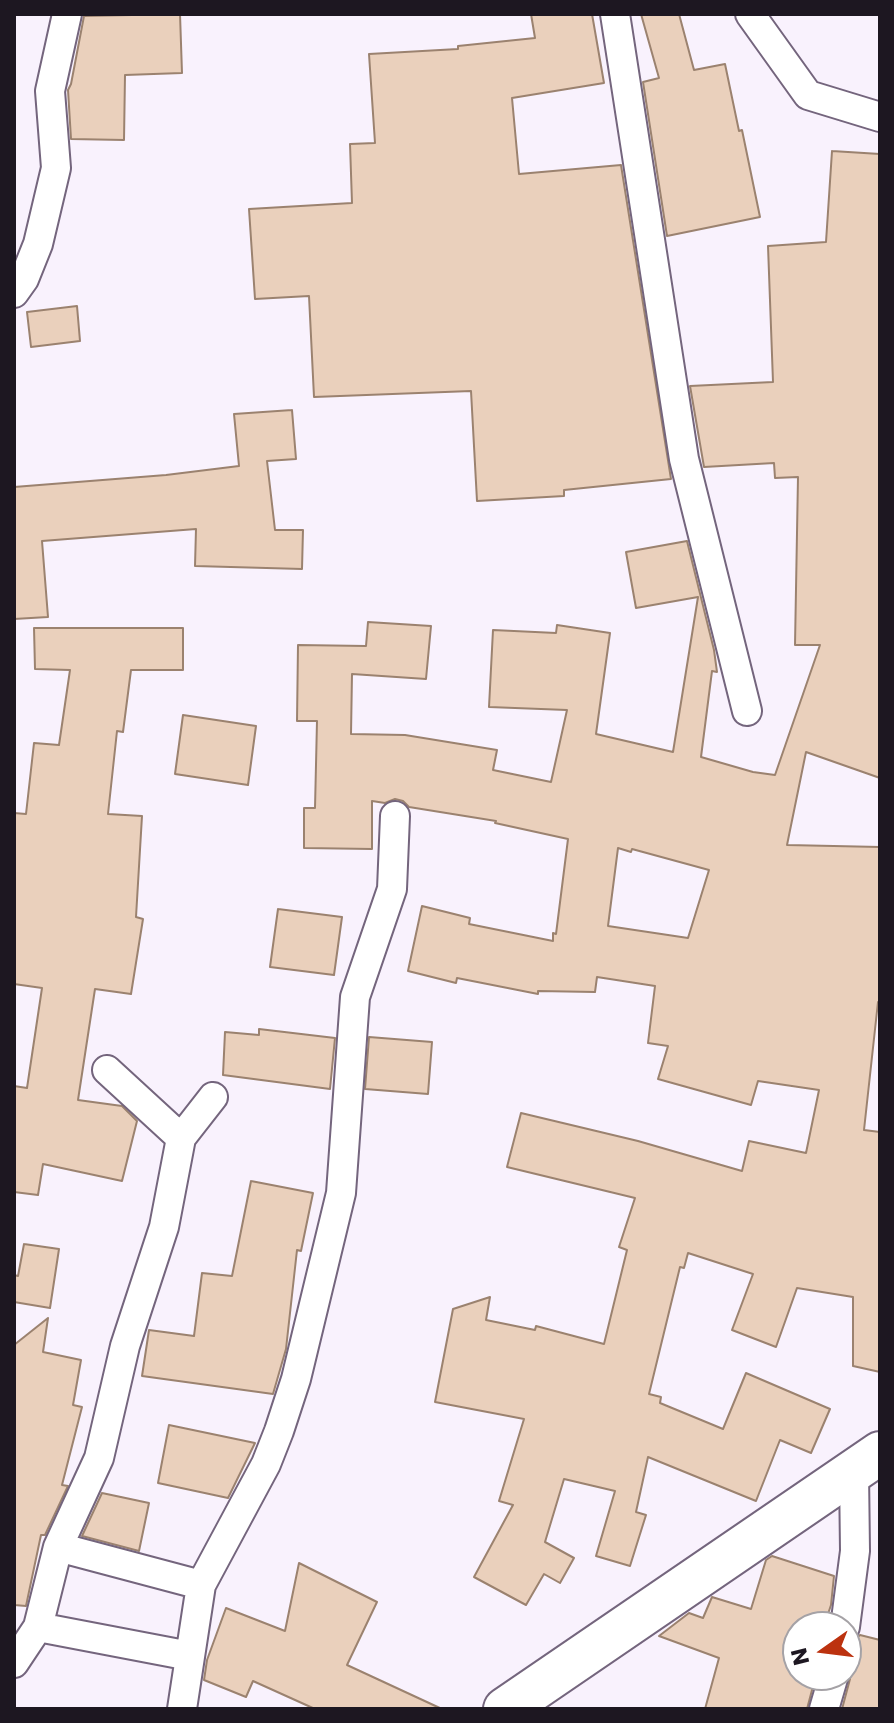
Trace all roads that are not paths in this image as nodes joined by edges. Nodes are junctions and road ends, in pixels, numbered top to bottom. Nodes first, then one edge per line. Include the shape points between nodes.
1 (67, 14) edge
2 (615, 14) edge
3 (750, 14) edge
4 (880, 117) edge
5 (14, 293) edge
6 (747, 711) dead end
7 (395, 816) dead end
8 (107, 1070) dead end
9 (213, 1097) dead end
10 (181, 1138) junction
11 (867, 1462) edge
12 (58, 1547) junction
13 (868, 1553) edge
14 (201, 1585) junction
15 (850, 1611) edge
16 (38, 1627) junction
17 (190, 1656) junction
18 (15, 1659) edge
19 (182, 1709) edge
20 (505, 1709) edge

1 - 5 street via 50,91 56,168 38,244
2 - 6 street via 684,459
3 - 4 street via 808,95
7 - 14 street via 392,889 355,997 341,1193 296,1379 266,1464
8 - 10 street
9 - 10 street
10 - 12 street via 164,1227 125,1346 99,1458
11 - 13 street
11 - 20 street
12 - 14 street
12 - 16 street
13 - 15 street
14 - 17 street
16 - 17 street
16 - 18 street
17 - 19 street

